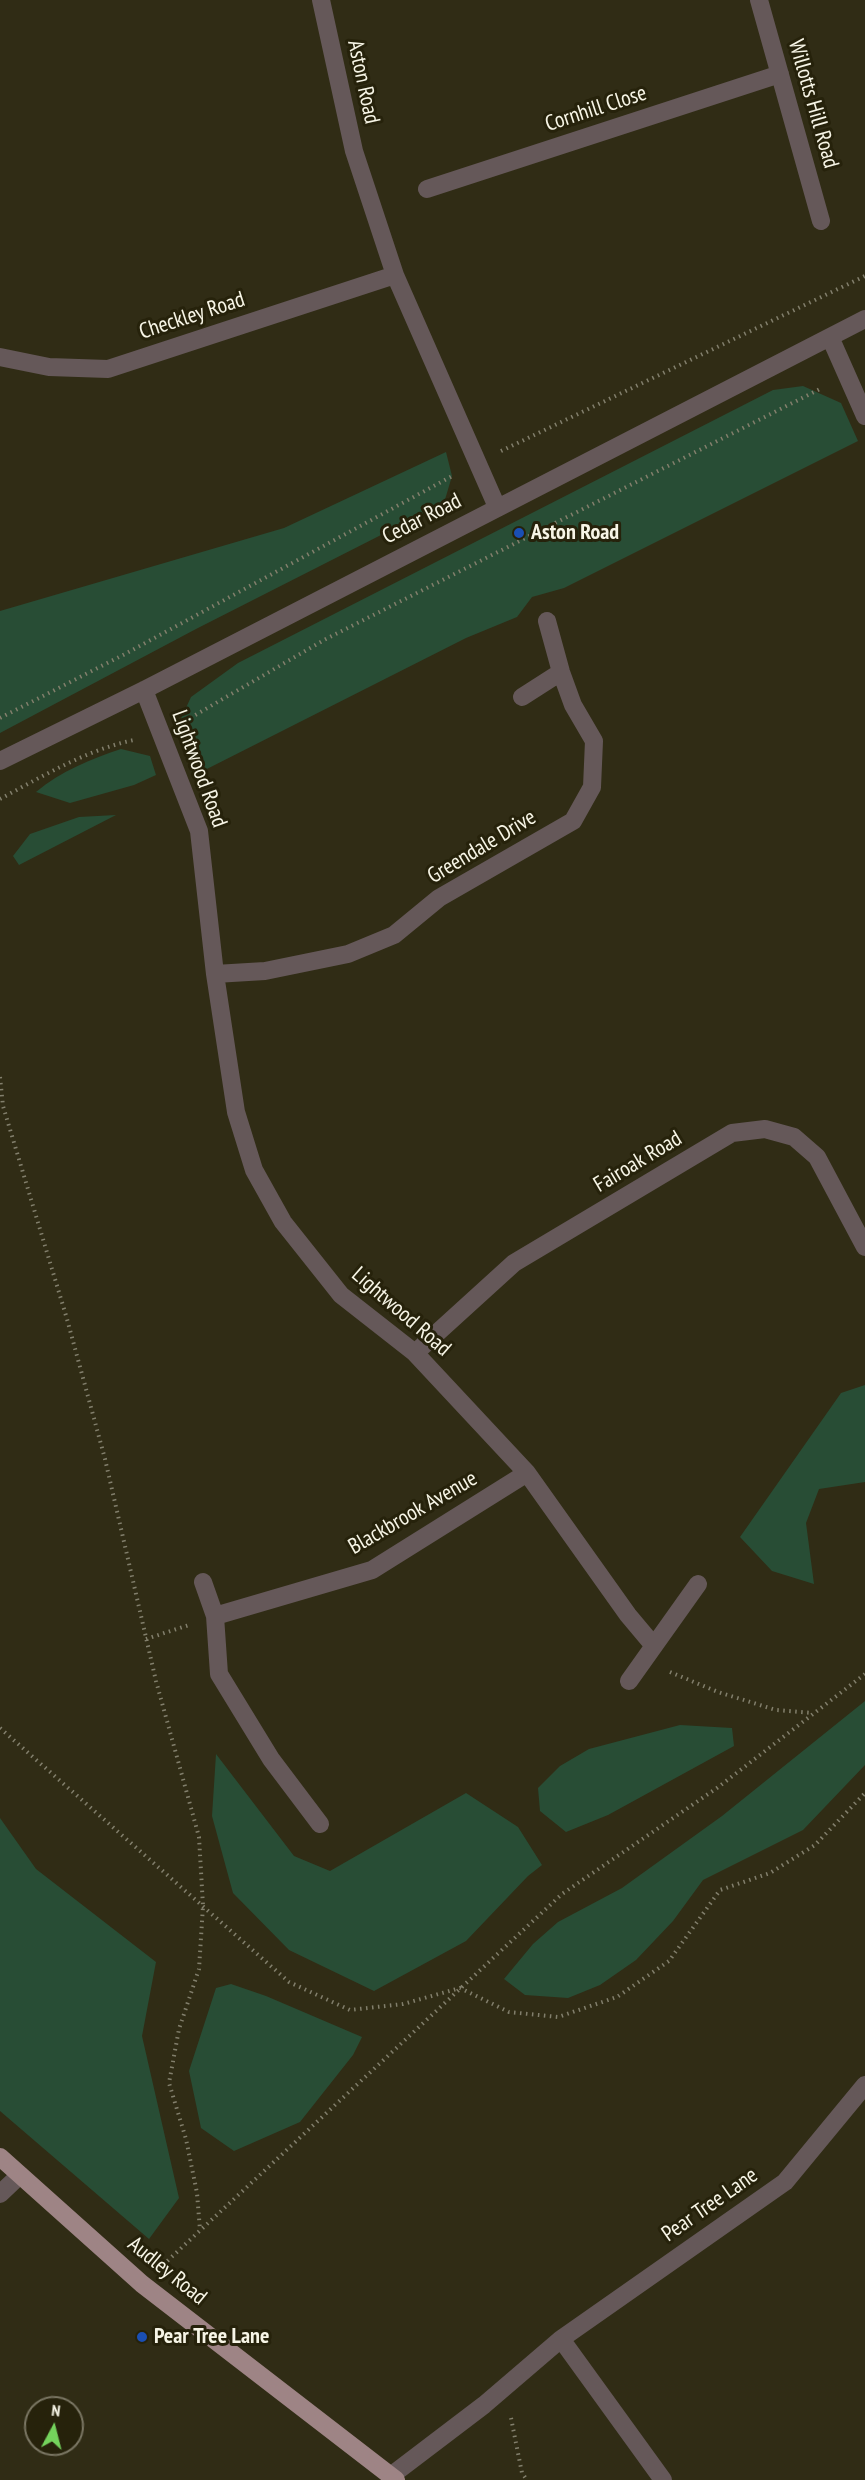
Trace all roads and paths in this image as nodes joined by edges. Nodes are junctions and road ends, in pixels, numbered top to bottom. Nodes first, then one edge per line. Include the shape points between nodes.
1 (321, 0) edge
2 (759, 0) edge
3 (780, 74) junction
4 (427, 189) dead end
5 (821, 221) dead end
6 (395, 275) junction
7 (865, 276) edge
8 (865, 320) edge
9 (830, 337) junction
10 (0, 357) edge
11 (847, 375) junction
12 (865, 416) edge
13 (477, 463) junction
14 (497, 507) junction
15 (547, 621) dead end
16 (561, 672) junction
17 (144, 690) junction
18 (522, 698) dead end
19 (0, 718) edge
20 (162, 734) junction
21 (0, 761) edge
22 (0, 799) edge
23 (215, 974) junction
24 (0, 1077) edge
25 (865, 1247) edge
26 (415, 1353) junction
27 (527, 1473) junction
28 (203, 1582) dead end
29 (698, 1584) dead end
30 (215, 1616) junction
31 (146, 1639) junction
32 (654, 1646) junction
33 (865, 1674) edge
34 (629, 1681) dead end
35 (813, 1713) junction
36 (0, 1728) edge
37 (865, 1793) edge
38 (320, 1824) dead end
39 (203, 1906) junction
40 (460, 1988) junction
41 (865, 2085) edge
42 (0, 2157) edge
43 (20, 2175) junction
44 (0, 2194) edge
45 (200, 2230) junction
46 (142, 2284) junction
47 (561, 2339) junction
48 (510, 2382) junction
49 (394, 2478) edge
50 (527, 2480) edge
51 (663, 2480) edge

1 - 6 street, Aston Road via 354,151
2 - 3 street, Willotts Hill Road
3 - 4 street, Cornhill Close
3 - 5 street, Willotts Hill Road
6 - 10 street, Checkley Road via 108,369 48,367
6 - 13 street, Aston Road
7 - 13 path
8 - 9 street, Cedar Road
9 - 11 street
9 - 14 street, Cedar Road
11 - 12 street
11 - 20 path via 324,640
13 - 14 street, Aston Road
13 - 19 path
14 - 17 street, Cedar Road
15 - 16 street, Greendale Drive
16 - 18 street
16 - 23 street, Greendale Drive via 573,705 594,741 592,787 573,821 439,898 394,935 348,954 265,971
17 - 20 street, Lightwood Road
17 - 21 street, Cedar Road
20 - 22 path via 108,745
20 - 23 street, Lightwood Road via 199,831
23 - 26 street, Lightwood Road via 237,1112 254,1170 283,1222 340,1295
24 - 31 path via 3,1106 105,1459
25 - 26 street, Fairoak Road via 817,1157 794,1137 765,1129 732,1133 514,1263
26 - 27 street, Lightwood Road
27 - 30 street, Blackbrook Avenue via 372,1570
27 - 32 street, Lightwood Road
28 - 30 street
29 - 32 street
30 - 31 path
30 - 38 street via 219,1674 271,1759
31 - 39 path via 199,1837
32 - 34 street
32 - 35 path via 669,1672 776,1710
33 - 35 path
35 - 40 path via 717,1788 562,1894
36 - 39 path
37 - 40 path via 815,1845 770,1873 720,1890 669,1961 617,1997 558,2017 509,2012
39 - 40 path via 289,1982 350,2010 403,2004
39 - 45 path via 199,1969 179,2029 169,2083 186,2139
40 - 45 path
41 - 47 street, Pear Tree Lane via 784,2182
42 - 43 main road, Audley Road
43 - 44 street
43 - 46 main road, Audley Road
45 - 46 path
46 - 49 main road, Audley Road
47 - 48 street, Pear Tree Lane
47 - 51 street
48 - 49 street, Pear Tree Lane
48 - 50 path via 512,2426

